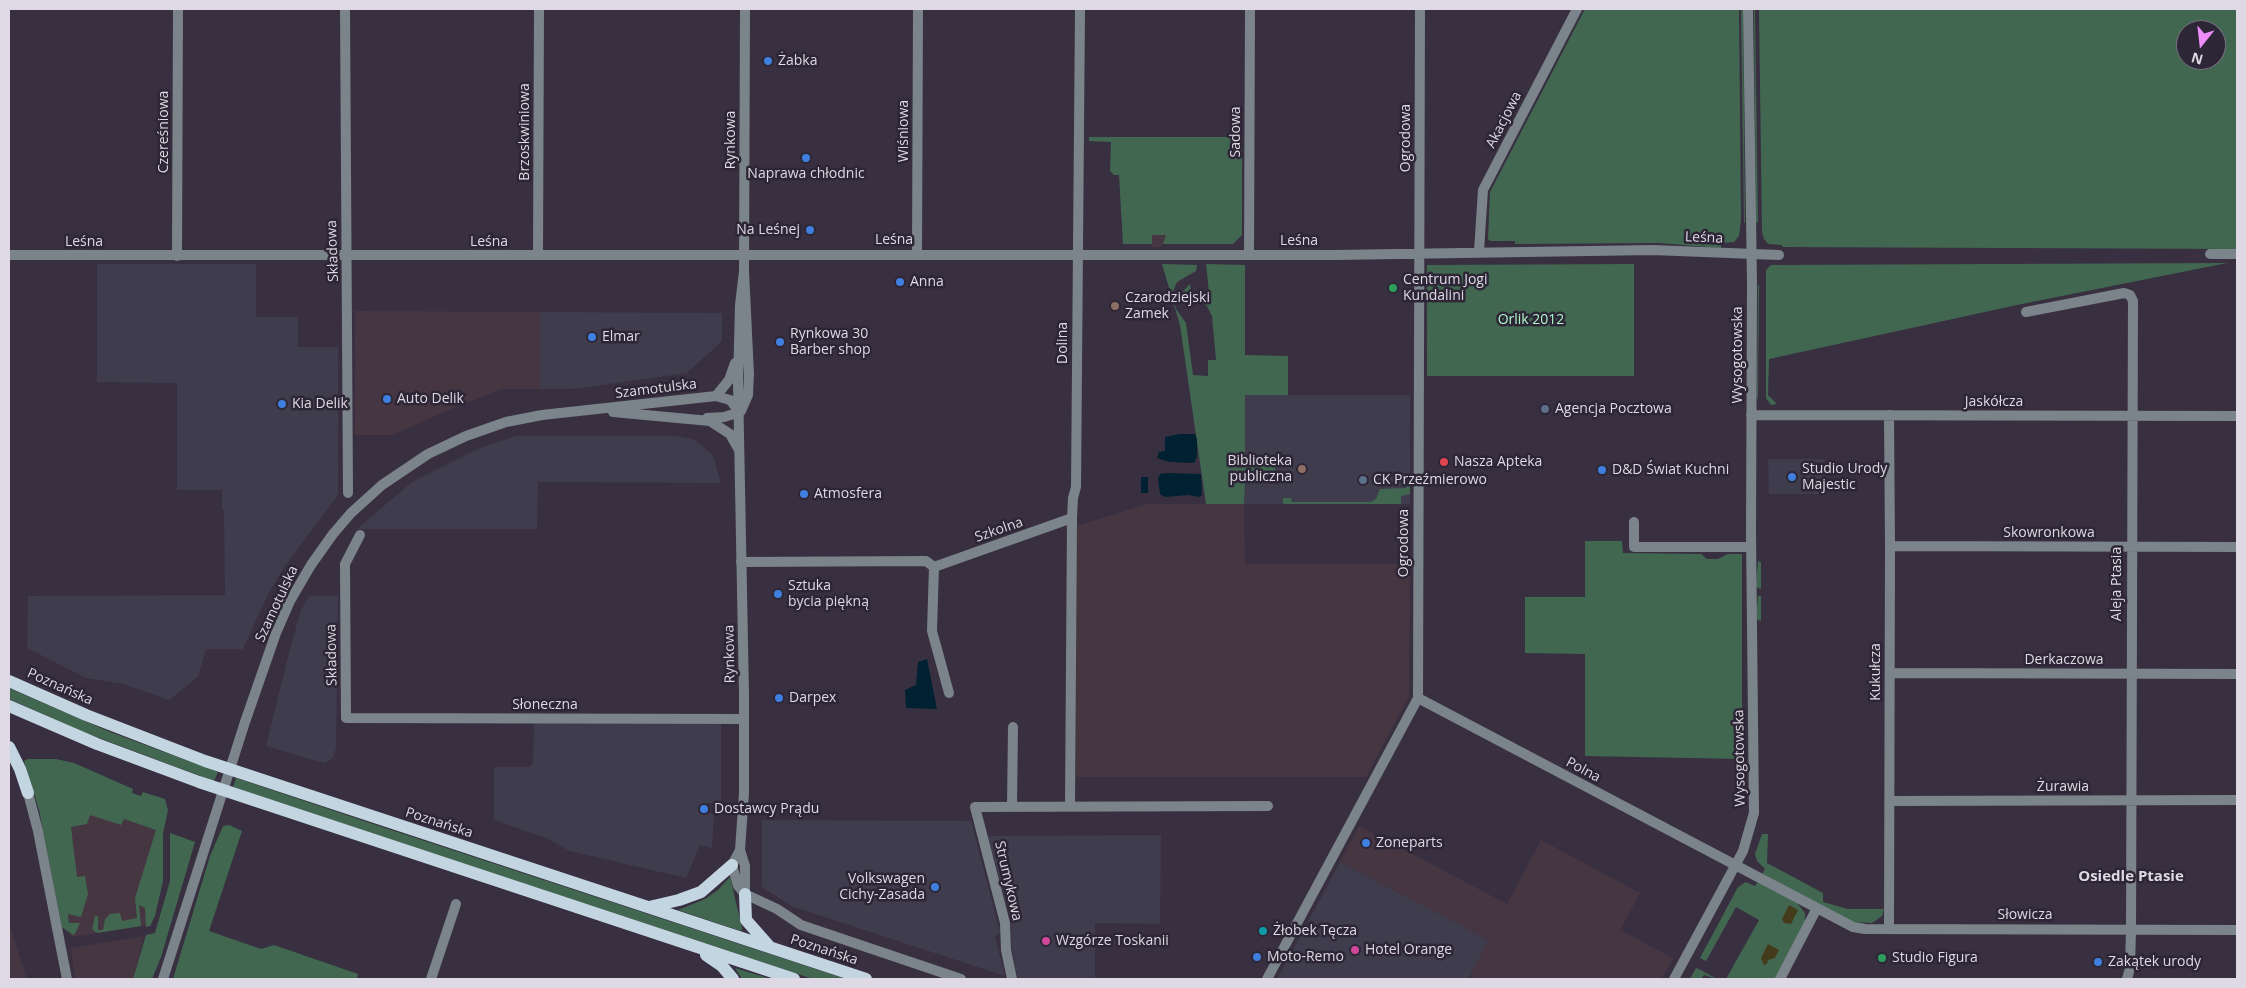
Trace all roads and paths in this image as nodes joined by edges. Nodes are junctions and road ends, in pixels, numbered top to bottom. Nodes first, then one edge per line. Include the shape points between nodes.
1 (178, 9) edge
2 (345, 9) edge
3 (539, 9) edge
4 (745, 9) edge
5 (918, 9) edge
6 (1080, 9) edge
7 (1250, 9) edge
8 (1420, 9) edge
9 (1577, 9) edge
10 (1748, 9) edge
11 (1478, 251) junction
12 (1418, 253) junction
13 (1751, 253) junction
14 (744, 254) junction
15 (917, 254) junction
16 (1078, 254) junction
17 (2210, 254) dead end
18 (2237, 254) edge
19 (9, 255) edge
20 (538, 255) junction
21 (1249, 255) junction
22 (1779, 255) dead end
23 (177, 256) junction
24 (348, 256) junction
25 (744, 272) junction
26 (2026, 312) dead end
27 (738, 344) junction
28 (716, 396) junction
29 (599, 410) junction
30 (740, 412) junction
31 (1751, 415) junction
32 (1889, 415) junction
33 (2131, 416) junction
34 (2237, 416) edge
35 (701, 419) junction
36 (740, 455) junction
37 (348, 493) dead end
38 (1072, 518) junction
39 (1634, 522) dead end
40 (360, 535) dead end
41 (1890, 546) junction
42 (1751, 547) junction
43 (2132, 547) junction
44 (2237, 547) edge
45 (742, 562) junction
46 (934, 567) junction
47 (1890, 673) junction
48 (2130, 674) junction
49 (2237, 674) edge
50 (9, 680) edge
51 (949, 693) dead end
52 (1418, 698) junction
53 (9, 706) edge
54 (346, 718) joint
55 (744, 719) junction
56 (1013, 727) dead end
57 (9, 747) edge
58 (28, 793) joint
59 (2131, 800) junction
60 (2237, 800) edge
61 (1890, 802) junction
62 (1012, 806) junction
63 (1070, 806) junction
64 (1268, 806) dead end
65 (740, 850) junction
66 (732, 865) junction
67 (1735, 865) junction
68 (745, 894) junction
69 (456, 904) dead end
70 (649, 907) junction
71 (1817, 908) junction
72 (1889, 929) junction
73 (2131, 930) junction
74 (2237, 930) edge
75 (677, 940) junction
76 (771, 948) junction
77 (67, 979) edge
78 (163, 979) edge
79 (431, 979) edge
80 (734, 979) edge
81 (794, 979) edge
82 (866, 979) edge
83 (961, 979) edge
84 (1012, 979) edge
85 (1267, 979) edge
86 (1674, 979) edge
87 (1780, 979) edge
88 (2127, 979) edge

1 - 23 street, Czereśniowa
2 - 24 street, Składowa via 345,249
3 - 20 street, Brzoskwiniowa
4 - 14 street, Rynkowa
5 - 15 street, Wiśniowa
6 - 16 street, Dolina
7 - 21 street, Sadowa
8 - 12 street, Ogrodowa
9 - 11 street, Akacjowa via 1483,190
10 - 13 street, Wysogotowska
11 - 12 street, Leśna
11 - 13 street, Leśna
12 - 21 street, Leśna
12 - 52 street, Ogrodowa
13 - 22 street, Leśna
13 - 31 street, Wysogotowska
14 - 15 street, Leśna
14 - 20 street, Leśna
14 - 25 street, Rynkowa
15 - 16 street, Leśna
16 - 21 street, Leśna
16 - 38 street, Dolina via 1076,487
17 - 18 street
19 - 23 street, Leśna
20 - 24 street, Leśna
23 - 24 street, Leśna
24 - 37 street, Składowa
25 - 27 street, Rynkowa
25 - 30 street, Rynkowa via 749,384
26 - 33 street, Aleja Ptasia via 2124,293 2130,295
27 - 28 street, Szamotulska via 732,372
27 - 30 street, Rynkowa
28 - 29 street, Szamotulska
28 - 30 street, Szamotulska via 730,400
29 - 35 street, Szamotulska
29 - 78 street, Szamotulska via 542,415 486,428 432,452 374,492 333,534 301,581 276,633
30 - 35 street, Szamotulska
30 - 36 street, Rynkowa
31 - 32 street, Jaskółcza
31 - 42 street, Wysogotowska
32 - 33 street, Jaskółcza
32 - 41 street, Kukułcza
33 - 34 street, Jaskółcza
33 - 43 street, Aleja Ptasia
35 - 36 street, Szamotulska via 716,423 730,434
36 - 45 street, Rynkowa
38 - 46 street, Szkolna
38 - 63 street, Dolina
39 - 42 street via 1634,547
40 - 54 street, Składowa via 345,564
41 - 43 street, Skowronkowa
41 - 47 street, Kukułcza
42 - 67 street, Wysogotowska via 1755,800 1749,836
43 - 44 street, Skowronkowa
43 - 48 street, Aleja Ptasia
45 - 46 street via 926,561
45 - 55 street, Rynkowa
46 - 51 street via 932,631
47 - 48 street, Derkaczowa
47 - 61 street, Kukułcza
48 - 49 street, Derkaczowa
48 - 59 street, Aleja Ptasia
50 - 70 main road, Poznańska via 99,721 204,761
52 - 67 street, Polna
52 - 85 street, Ogrodowa
53 - 75 main road via 184,777
54 - 55 street, Słoneczna
55 - 65 street, Rynkowa
56 - 62 street
57 - 58 main road
58 - 77 street
59 - 60 street, Żurawia
59 - 61 street, Żurawia
59 - 73 street, Aleja Ptasia
61 - 72 street, Kukułcza
62 - 63 street
62 - 84 street, Strumykowa via 976,807 1005,923
63 - 64 street
65 - 66 street
65 - 68 street, Rynkowa via 746,866
66 - 68 street via 738,886
66 - 70 main road via 702,892
67 - 71 street, Słowicza
67 - 86 street, Wysogotowska
68 - 76 main road via 746,920
68 - 83 street, Poznańska via 778,909 801,925
69 - 79 street
70 - 76 main road, Poznańska
71 - 72 street, Słowicza via 1854,927
71 - 87 street
72 - 73 street, Słowicza
73 - 74 street, Słowicza
73 - 88 street, Aleja Ptasia
75 - 80 main road via 714,960
75 - 81 main road
76 - 82 main road, Poznańska

